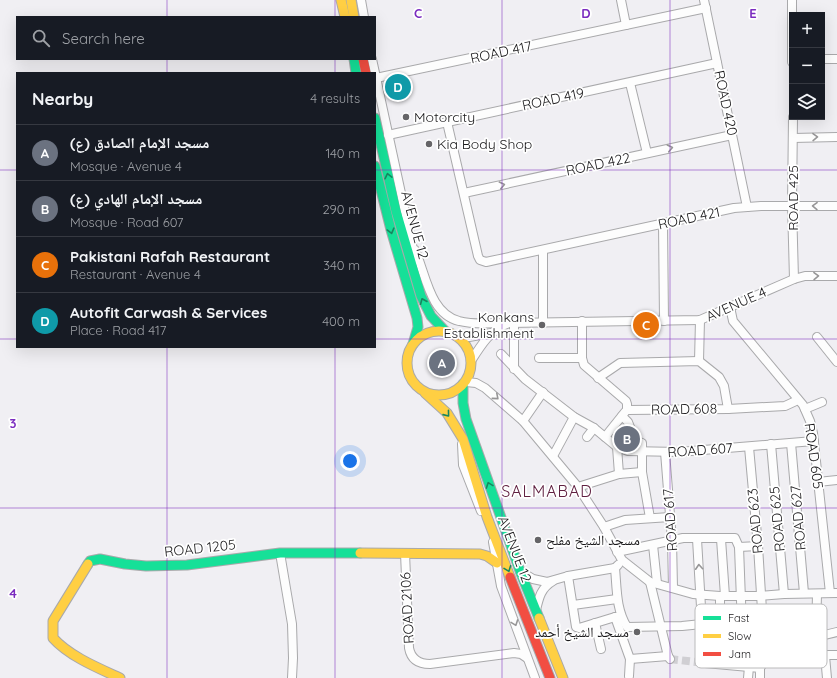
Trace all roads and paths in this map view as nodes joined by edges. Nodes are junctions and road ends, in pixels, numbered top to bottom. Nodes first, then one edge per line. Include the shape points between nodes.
1 (341, 0) edge
2 (351, 0) edge
3 (361, 0) edge
4 (621, 0) edge
5 (792, 0) edge
6 (705, 4) edge
7 (345, 16) edge
8 (354, 16) edge
9 (364, 16) edge
10 (626, 26) junction
11 (792, 48) edge
12 (825, 59) edge
13 (837, 59) edge
14 (354, 60) edge
15 (363, 60) edge
16 (372, 60) edge
17 (717, 63) junction
18 (356, 72) edge
19 (366, 72) edge
20 (375, 72) edge
21 (376, 78) joint
22 (630, 83) junction
23 (793, 120) edge
24 (376, 122) edge
25 (448, 122) junction
26 (388, 135) junction
27 (732, 135) junction
28 (837, 137) edge
29 (793, 138) junction
30 (647, 153) junction
31 (376, 170) edge
32 (464, 193) junction
33 (792, 205) junction
34 (837, 206) edge
35 (747, 207) junction
36 (662, 223) junction
37 (412, 244) junction
38 (543, 250) junction
39 (413, 272) junction
40 (837, 276) edge
41 (794, 279) junction
42 (730, 307) junction
43 (716, 314) junction
44 (700, 320) junction
45 (543, 321) junction
46 (582, 321) junction
47 (664, 321) junction
48 (733, 321) junction
49 (511, 323) junction
50 (446, 332) junction
51 (492, 333) junction
52 (457, 337) junction
53 (817, 337) dead end
54 (413, 344) junction
55 (833, 352) edge
56 (501, 354) dead end
57 (539, 358) dead end
58 (582, 358) junction
59 (471, 361) junction
60 (699, 361) junction
61 (837, 362) edge
62 (514, 369) junction
63 (598, 378) junction
64 (465, 383) junction
65 (543, 392) junction
66 (792, 392) junction
67 (426, 393) junction
68 (798, 400) junction
69 (822, 402) dead end
70 (776, 406) junction
71 (728, 409) junction
72 (805, 409) junction
73 (624, 413) junction
74 (574, 417) junction
75 (523, 421) junction
76 (594, 428) junction
77 (587, 437) dead end
78 (605, 437) junction
79 (463, 439) junction
80 (814, 441) junction
81 (791, 443) junction
82 (771, 444) junction
83 (749, 446) junction
84 (617, 447) junction
85 (642, 452) junction
86 (665, 452) junction
87 (553, 456) junction
88 (642, 472) junction
89 (619, 474) junction
90 (837, 480) edge
91 (818, 482) junction
92 (578, 487) junction
93 (670, 517) junction
94 (650, 518) junction
95 (604, 527) junction
96 (697, 539) junction
97 (721, 539) junction
98 (672, 540) junction
99 (738, 543) junction
100 (653, 544) junction
101 (494, 545) junction
102 (758, 546) junction
103 (617, 552) junction
104 (280, 553) junction
105 (405, 553) junction
106 (480, 554) junction
107 (622, 560) junction
108 (497, 563) junction
109 (615, 568) junction
110 (520, 571) junction
111 (568, 576) junction
112 (554, 581) junction
113 (654, 582) junction
114 (673, 588) junction
115 (804, 593) junction
116 (833, 593) edge
117 (700, 594) junction
118 (784, 594) junction
119 (817, 594) junction
120 (722, 596) junction
121 (740, 596) junction
122 (760, 596) junction
123 (617, 599) junction
124 (701, 604) edge
125 (721, 604) edge
126 (741, 604) edge
127 (762, 604) edge
128 (817, 604) edge
129 (573, 605) junction
130 (536, 610) junction
131 (618, 617) junction
132 (595, 623) junction
133 (695, 624) edge
134 (660, 627) junction
135 (837, 632) edge
136 (827, 634) edge
137 (521, 639) junction
138 (601, 649) dead end
139 (510, 653) junction
140 (837, 655) edge
141 (827, 656) edge
142 (527, 658) junction
143 (630, 659) junction
144 (749, 668) edge
145 (760, 668) edge
146 (826, 668) edge
147 (629, 676) dead end
148 (120, 678) edge
149 (292, 678) edge
150 (535, 678) edge
151 (550, 678) edge
152 (563, 678) edge
153 (748, 678) edge
154 (760, 678) edge
155 (827, 678) edge

1 - 7 street
2 - 8 street
3 - 9 street
4 - 10 street
5 - 11 street
6 - 10 street, ROAD 417
6 - 17 street, ROAD 420
10 - 21 street, ROAD 417
12 - 13 street
14 - 18 street
15 - 19 street
16 - 20 street
17 - 22 street, ROAD 419
17 - 27 street, ROAD 420
21 - 26 street
22 - 25 street, ROAD 419
22 - 30 street
23 - 29 street, ROAD 425
39 -> 24 street, AVENUE 12
25 - 26 street, ROAD 419
25 - 32 street
26 - 37 street
30 -> 27 street, ROAD 422
27 - 35 street, ROAD 420
29 -> 28 street
29 - 33 street, ROAD 425
32 -> 30 street, ROAD 422
31 -> 54 street, AVENUE 12 via 417,318 418,327
32 - 38 street, ROAD 421 via 480,260 486,262
34 -> 33 street, ROAD 421
33 - 35 street, ROAD 421
33 - 41 street, ROAD 425
35 - 36 street, ROAD 421
36 - 38 street, ROAD 421
36 - 47 street
37 - 39 street
37 - 49 street via 434,302 441,311 449,317 470,323
38 - 45 street
50 -> 39 street, AVENUE 12 via 425,306
41 -> 40 street, AVENUE 4 via 805,276
41 - 42 street, AVENUE 4
42 - 43 street, AVENUE 4
42 - 48 street, ROAD 605
43 - 44 street, AVENUE 4
43 - 48 street, ROAD 605
44 - 47 street, AVENUE 4
44 - 60 street
45 - 46 street, AVENUE 4
45 - 49 street, AVENUE 4
46 - 47 street, AVENUE 4
46 - 58 street
48 - 66 street, ROAD 605
49 - 51 street, AVENUE 4 via 499,327
49 - 62 street
50 - 52 street
50 - 54 street via 428,333
51 - 52 street, AVENUE 4
51 - 59 street, AVENUE 4
52 - 59 street via 466,348
53 - 55 street
54 - 67 street via 407,359 407,368 415,385
55 - 61 street
56 - 62 street, ROAD 607
57 - 58 street
58 - 63 street via 584,365
59 - 64 street
60 - 63 street via 620,363
60 - 71 street via 719,377 724,386
62 - 65 street, ROAD 607
63 - 73 street via 626,401
64 - 67 street via 446,395
64 -> 75 street via 476,383 485,388
110 -> 64 street, AVENUE 12 via 466,419 463,403
65 - 74 street, ROAD 607
65 - 75 street
66 - 68 street, ROAD 605
66 - 70 street via 787,400
67 -> 79 street, AVENUE 12 via 447,413
68 - 70 street, ROAD 608 via 789,405
68 - 72 street, ROAD 605
69 - 72 street
70 - 71 street, ROAD 608
71 - 73 street, ROAD 608
72 - 80 street, ROAD 605
73 - 78 street
73 - 85 street via 636,441 642,443
74 - 76 street, ROAD 607
74 - 87 street
75 - 87 street
76 - 77 street
76 - 78 street, ROAD 607
78 - 84 street, ROAD 607
79 - 101 street via 464,465
79 -> 151 street, AVENUE 12 via 488,517
80 - 81 street, ROAD 607
80 - 91 street, ROAD 605
81 - 82 street, ROAD 607
81 - 115 street, ROAD 627
82 - 83 street, ROAD 607
82 - 118 street, ROAD 625
83 - 86 street, ROAD 607
83 - 102 street, ROAD 623
84 - 85 street, ROAD 607
84 - 89 street
85 - 86 street, ROAD 607
85 - 88 street
86 - 93 street, ROAD 617
87 - 92 street
88 - 89 street
88 - 94 street
89 - 92 street
90 - 91 street
91 - 116 street, ROAD 605
92 - 95 street
93 - 94 street
93 - 98 street, ROAD 617
94 - 95 street via 625,520
95 - 103 street
96 - 97 street
96 - 98 street
117 -> 96 street
97 - 99 street via 735,538
97 - 120 street
98 - 100 street
98 - 114 street, ROAD 617
99 - 102 street
99 - 121 street
100 - 103 street
100 - 113 street
101 - 106 street
101 - 108 street
102 - 122 street, ROAD 623
103 - 107 street
104 - 105 street, ROAD 1205
104 - 148 street, ROAD 1205 via 166,566 125,564 100,559 90,561 54,621 52,632 60,646
104 - 149 street via 292,624
105 - 106 street, ROAD 1205
105 - 139 street, ROAD 2106 via 409,648 415,660 430,664
106 - 108 street, ROAD 1205
107 - 109 street
107 - 113 street
108 -> 137 street via 501,586
109 - 111 street
109 - 123 street
110 - 112 street via 533,579
110 - 130 street, AVENUE 12
111 - 112 street
111 - 129 street
112 - 130 street via 543,588
113 - 114 street
113 - 134 street
114 - 117 street
115 - 118 street
115 - 119 street
116 - 119 street
117 - 120 street
117 - 124 street
118 - 122 street
119 - 128 street
120 - 121 street
120 - 125 street
121 - 122 street
121 - 126 street
122 - 127 street, ROAD 623
123 - 129 street
123 - 131 street
129 - 132 street via 576,627
130 - 152 street, AVENUE 12
131 - 132 street
131 - 134 street via 629,628
131 - 143 street
132 - 138 street
133 - 134 street
134 - 143 street via 669,658
135 - 136 street
137 - 139 street
137 - 142 street
139 - 142 street, ROAD 2106
140 - 141 street
142 - 150 street
143 - 147 street
144 - 153 street
145 - 154 street
146 - 155 street

